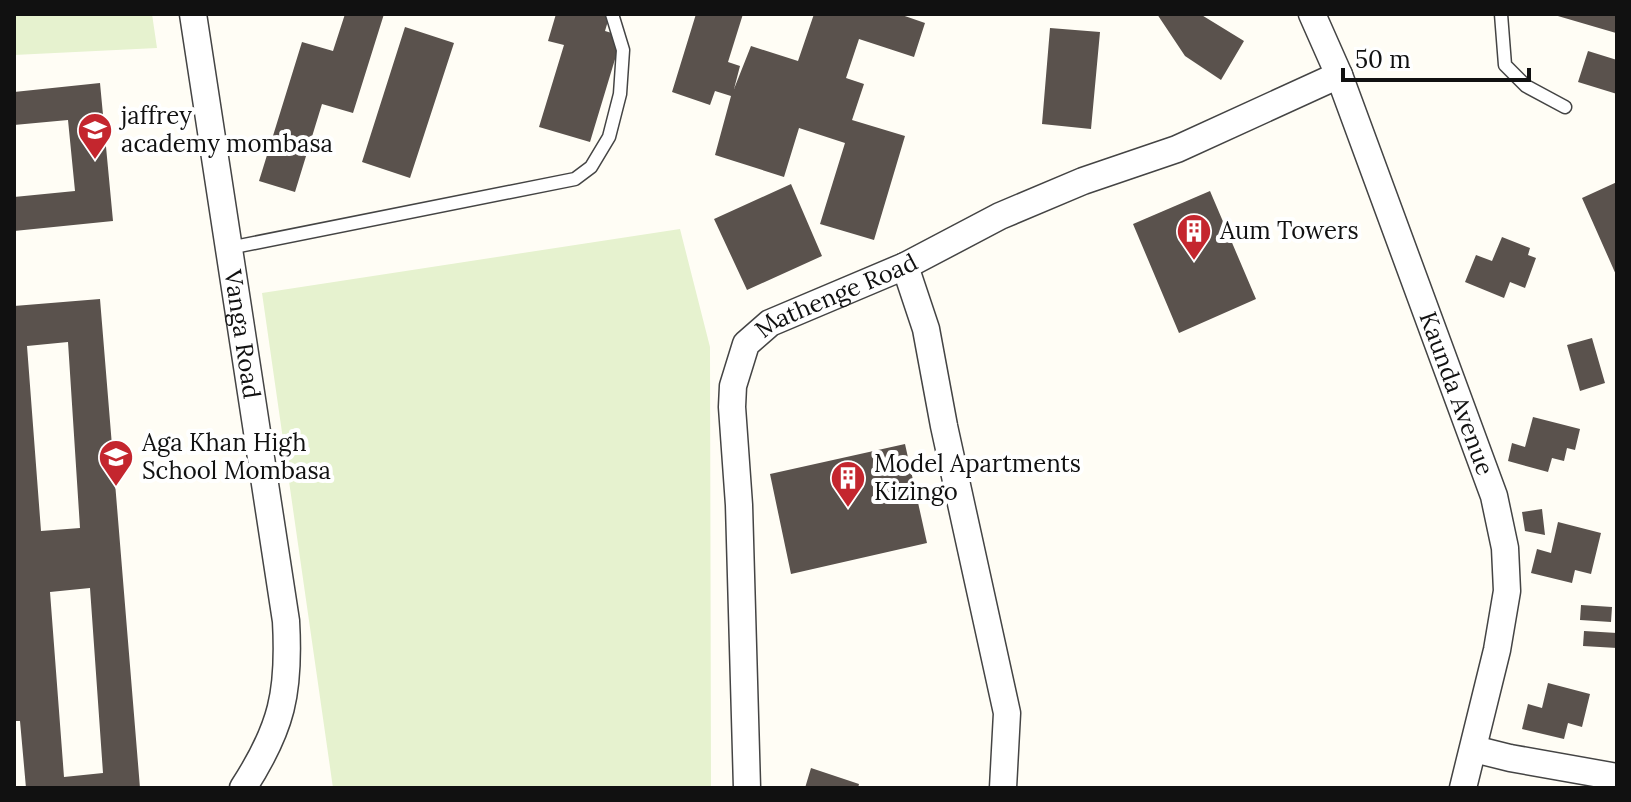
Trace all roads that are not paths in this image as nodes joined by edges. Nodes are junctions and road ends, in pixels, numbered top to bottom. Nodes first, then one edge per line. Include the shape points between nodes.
1 (193, 14) edge
2 (612, 14) edge
3 (1312, 14) edge
4 (1501, 14) edge
5 (1339, 75) junction
6 (1565, 107) dead end
7 (229, 248) junction
8 (905, 266) junction
9 (1474, 749) junction
10 (1617, 777) edge
11 (243, 788) edge
12 (747, 788) edge
13 (1003, 788) edge
14 (1463, 788) edge

1 - 7 street, Vanga Road
2 - 7 lane via 623,50 620,94 609,137 591,167 575,179
3 - 5 street, Kaunda Avenue
4 - 6 lane via 1505,65 1526,86
5 - 8 street, Mathenge Road via 1177,149 1000,216
5 - 9 street, Kaunda Avenue via 1494,496 1505,548 1507,591
7 - 11 street, Vanga Road via 286,621 288,667 281,711 265,754
8 - 12 street, Mathenge Road via 770,323 746,344 738,367 732,407
8 - 13 street via 926,329 1007,713
9 - 10 street
9 - 14 street, Kaunda Avenue

